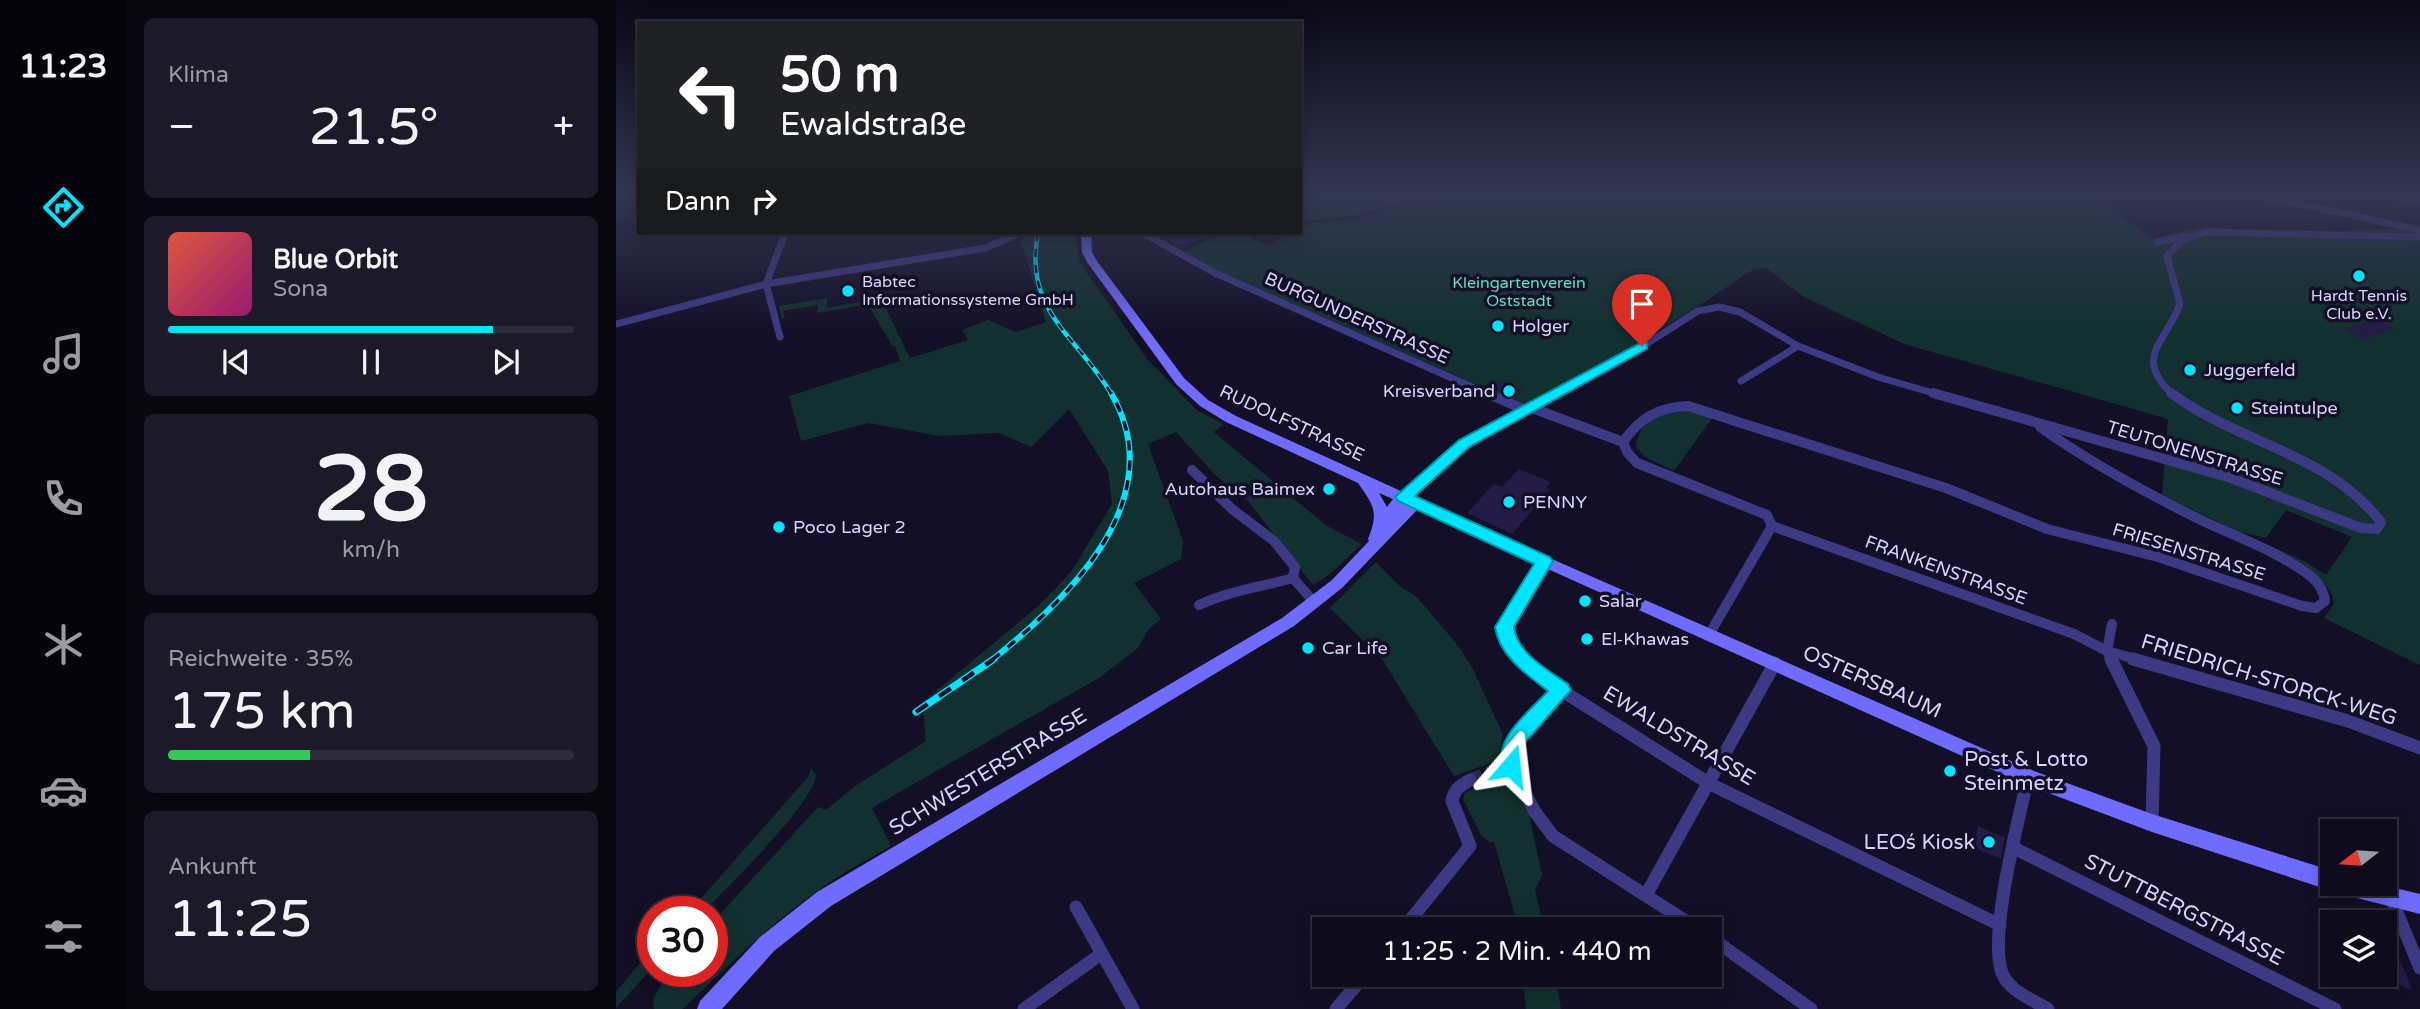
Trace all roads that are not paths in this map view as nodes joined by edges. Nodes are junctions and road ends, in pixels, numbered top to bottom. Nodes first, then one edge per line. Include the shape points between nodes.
1 (783, 239) edge
2 (1007, 239) edge
3 (1086, 239) edge
4 (1154, 239) edge
5 (2167, 239) edge
6 (2184, 239) edge
7 (2157, 242) dead end
8 (766, 284) junction
9 (616, 324) edge
10 (779, 337) dead end
11 (1798, 346) junction
12 (1741, 382) dead end
13 (1528, 409) junction
14 (2035, 423) junction
15 (1623, 442) junction
16 (1192, 470) dead end
17 (1361, 477) junction
18 (1409, 500) junction
19 (1383, 520) junction
20 (1772, 526) junction
21 (1371, 549) junction
22 (1544, 561) junction
23 (1293, 578) junction
24 (1314, 602) junction
25 (1199, 605) dead end
26 (2112, 624) dead end
27 (1710, 633) junction
28 (2107, 651) junction
29 (1775, 663) junction
30 (1561, 690) junction
31 (2420, 748) edge
32 (1511, 766) junction
33 (1491, 772) tunnel mouth
34 (2028, 777) junction
35 (1470, 780) tunnel mouth
36 (1710, 783) junction
37 (2152, 823) junction
38 (2014, 848) junction
39 (2320, 877) edge
40 (1646, 895) junction
41 (2384, 896) edge
42 (2391, 898) junction
43 (2420, 904) edge
44 (1076, 907) dead end
45 (1413, 917) edge
46 (1680, 917) edge
47 (2000, 925) junction
48 (1722, 946) edge
49 (1101, 954) junction
50 (2420, 968) edge
51 (1355, 987) edge
52 (708, 1009) edge
53 (1024, 1009) edge
54 (1133, 1009) edge
55 (1336, 1009) edge
56 (1811, 1009) edge
57 (2048, 1009) edge
58 (2335, 1009) edge

1 - 8 street
2 - 8 street via 972,251
3 - 17 street, RUDOLFSTRASSE via 1092,262 1192,394 1230,419
4 - 13 street, BURGUNDERSTRASSE via 1215,273
5 - 7 street
6 - 14 street, TEUTONENSTRASSE via 2167,256 2180,304 2152,360 2154,377 2165,391 2194,409 2309,462 2360,500 2381,526 2361,528 2231,478
8 - 9 street
8 - 10 street
11 - 12 street
11 - 13 street, TEUTONENSTRASSE via 1730,308 1698,311 1624,358
11 - 14 street, TEUTONENSTRASSE via 1878,377
13 - 15 street, BURGUNDERSTRASSE
13 - 18 street via 1464,443
14 - 15 street, FRIESENSTRASSE via 2132,486 2301,570 2314,579 2325,601 2321,606 2302,606 2158,557 2065,535 1946,488 1688,406 1674,405 1643,417
15 - 20 street, FRANKENSTRASSE via 1637,463 1767,515
16 - 23 street via 1231,509 1275,541 1296,567
17 - 18 street, RUDOLFSTRASSE
17 - 19 street via 1378,501
18 - 19 street, SCHWESTERSTRASSE
18 - 21 street, SCHWESTERSTRASSE
18 - 22 street, OSTERSBAUM
19 - 21 street, SCHWESTERSTRASSE
20 - 27 street
20 - 28 street, FRANKENSTRASSE via 2074,634
21 - 24 street, SCHWESTERSTRASSE
22 - 27 street, OSTERSBAUM
22 - 30 street, EWALDSTRASSE via 1504,627 1526,664
23 - 24 street
23 - 25 street via 1224,593
24 - 52 street, SCHWESTERSTRASSE via 1288,622 824,899 767,944
26 - 28 street
27 - 29 street, OSTERSBAUM
28 - 31 street, FRIEDRICH-STORCK-WEG via 2348,721
28 - 37 street via 2154,746
29 - 34 street, OSTERSBAUM
29 - 36 street
30 - 32 street via 1514,742
30 - 36 street, EWALDSTRASSE
32 - 33 street
32 - 40 street via 1553,836
34 - 37 street, OSTERSBAUM
34 - 38 street
35 - 45 street via 1452,795 1470,846
36 - 40 street
36 - 47 street, EWALDSTRASSE
37 - 39 street, OSTERSBAUM
38 - 47 street
38 - 58 street, STUTTBERGSTRASSE
40 - 46 street
41 - 42 street
42 - 43 street
42 - 50 street
44 - 49 street
47 - 57 street via 1998,961 2006,981
48 - 56 street
49 - 53 street
49 - 54 street
51 - 55 street

